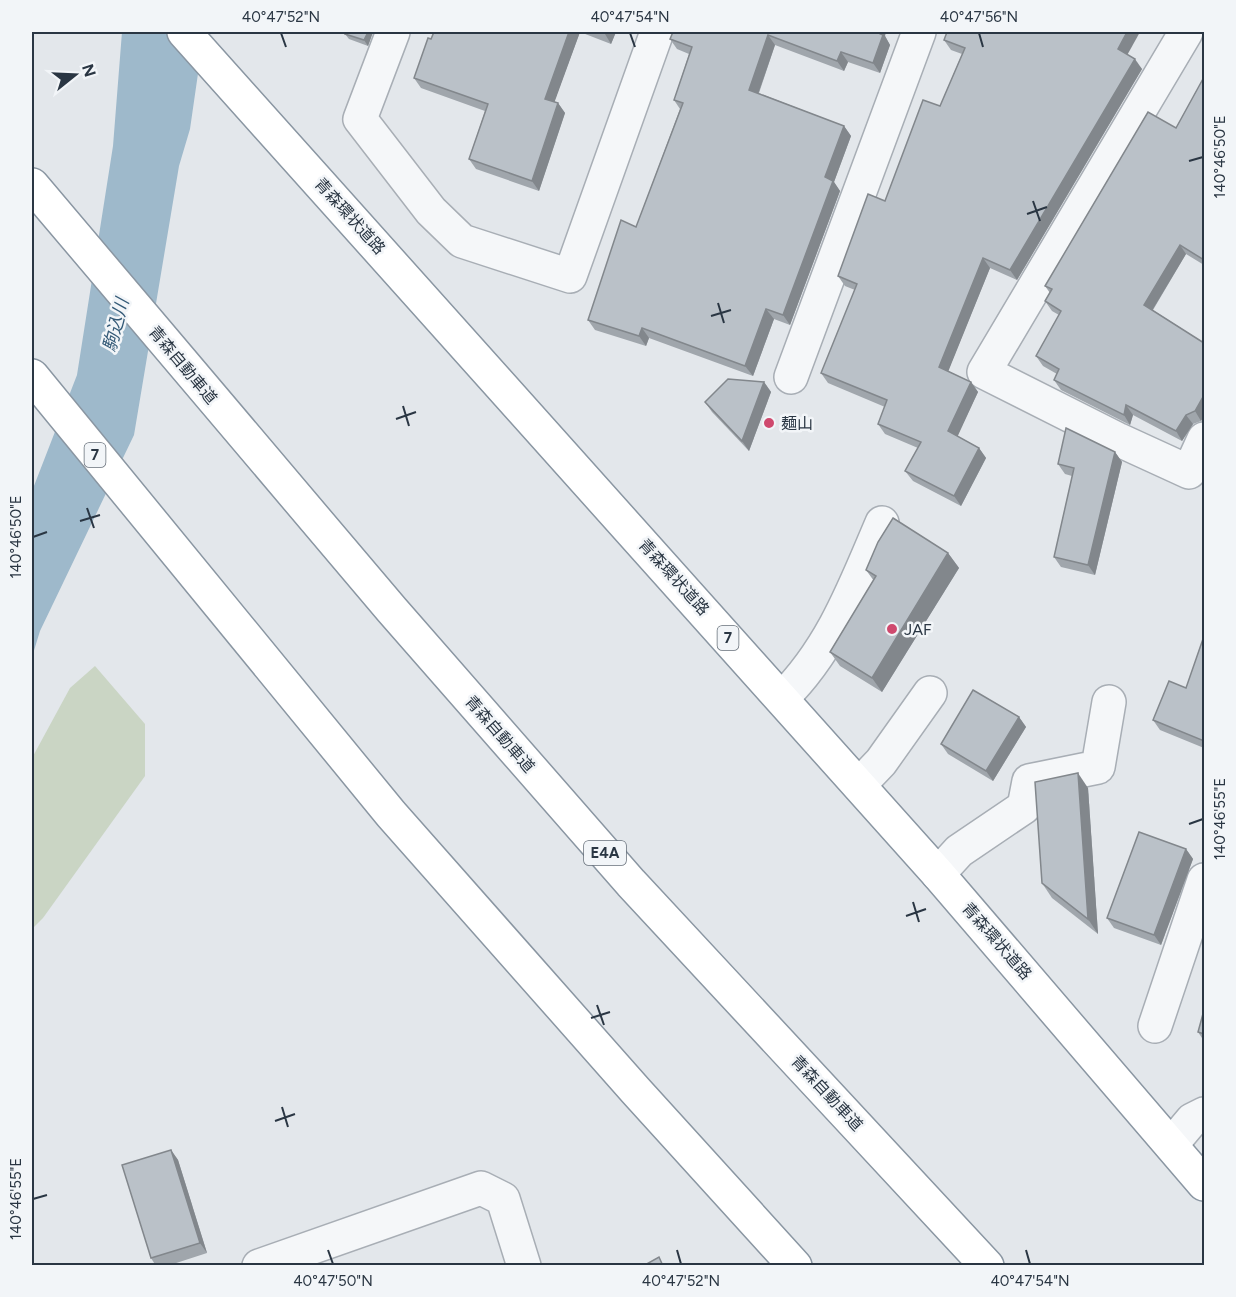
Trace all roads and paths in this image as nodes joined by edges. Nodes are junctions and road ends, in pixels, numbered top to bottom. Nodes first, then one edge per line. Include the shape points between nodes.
1 (184, 32) edge
2 (393, 32) edge
3 (657, 32) edge
4 (919, 32) edge
5 (1186, 32) edge
6 (32, 185) edge
7 (32, 376) edge
8 (791, 377) dead end
9 (1204, 439) edge
10 (882, 523) dead end
11 (930, 693) dead end
12 (782, 698) junction
13 (1109, 702) dead end
14 (859, 785) junction
15 (938, 874) junction
16 (1204, 880) edge
17 (1155, 1026) dead end
18 (1204, 1114) edge
19 (1171, 1145) junction
20 (1204, 1184) edge
21 (259, 1266) edge
22 (524, 1266) edge
23 (795, 1266) edge
24 (987, 1266) edge

1 - 12 highway, 青森環状道路 / 7
2 - 3 street via 360,119 431,211 462,241 570,276
4 - 8 street
5 - 9 street via 984,372 1189,472
6 - 24 highway, 青森自動車道 / E4A via 236,428 631,884
7 - 23 highway, 7 via 391,814
10 - 12 street via 840,619 805,675
11 - 14 street via 881,762
12 - 14 highway, 青森環状道路 / 7
13 - 15 street via 1098,767 1029,781 1024,807 959,851
14 - 15 highway, 青森環状道路 / 7
15 - 19 highway, 青森環状道路 / 7
16 - 17 street
18 - 19 street via 1192,1120
19 - 20 highway, 青森環状道路 / 7
21 - 22 street via 481,1188 503,1198

